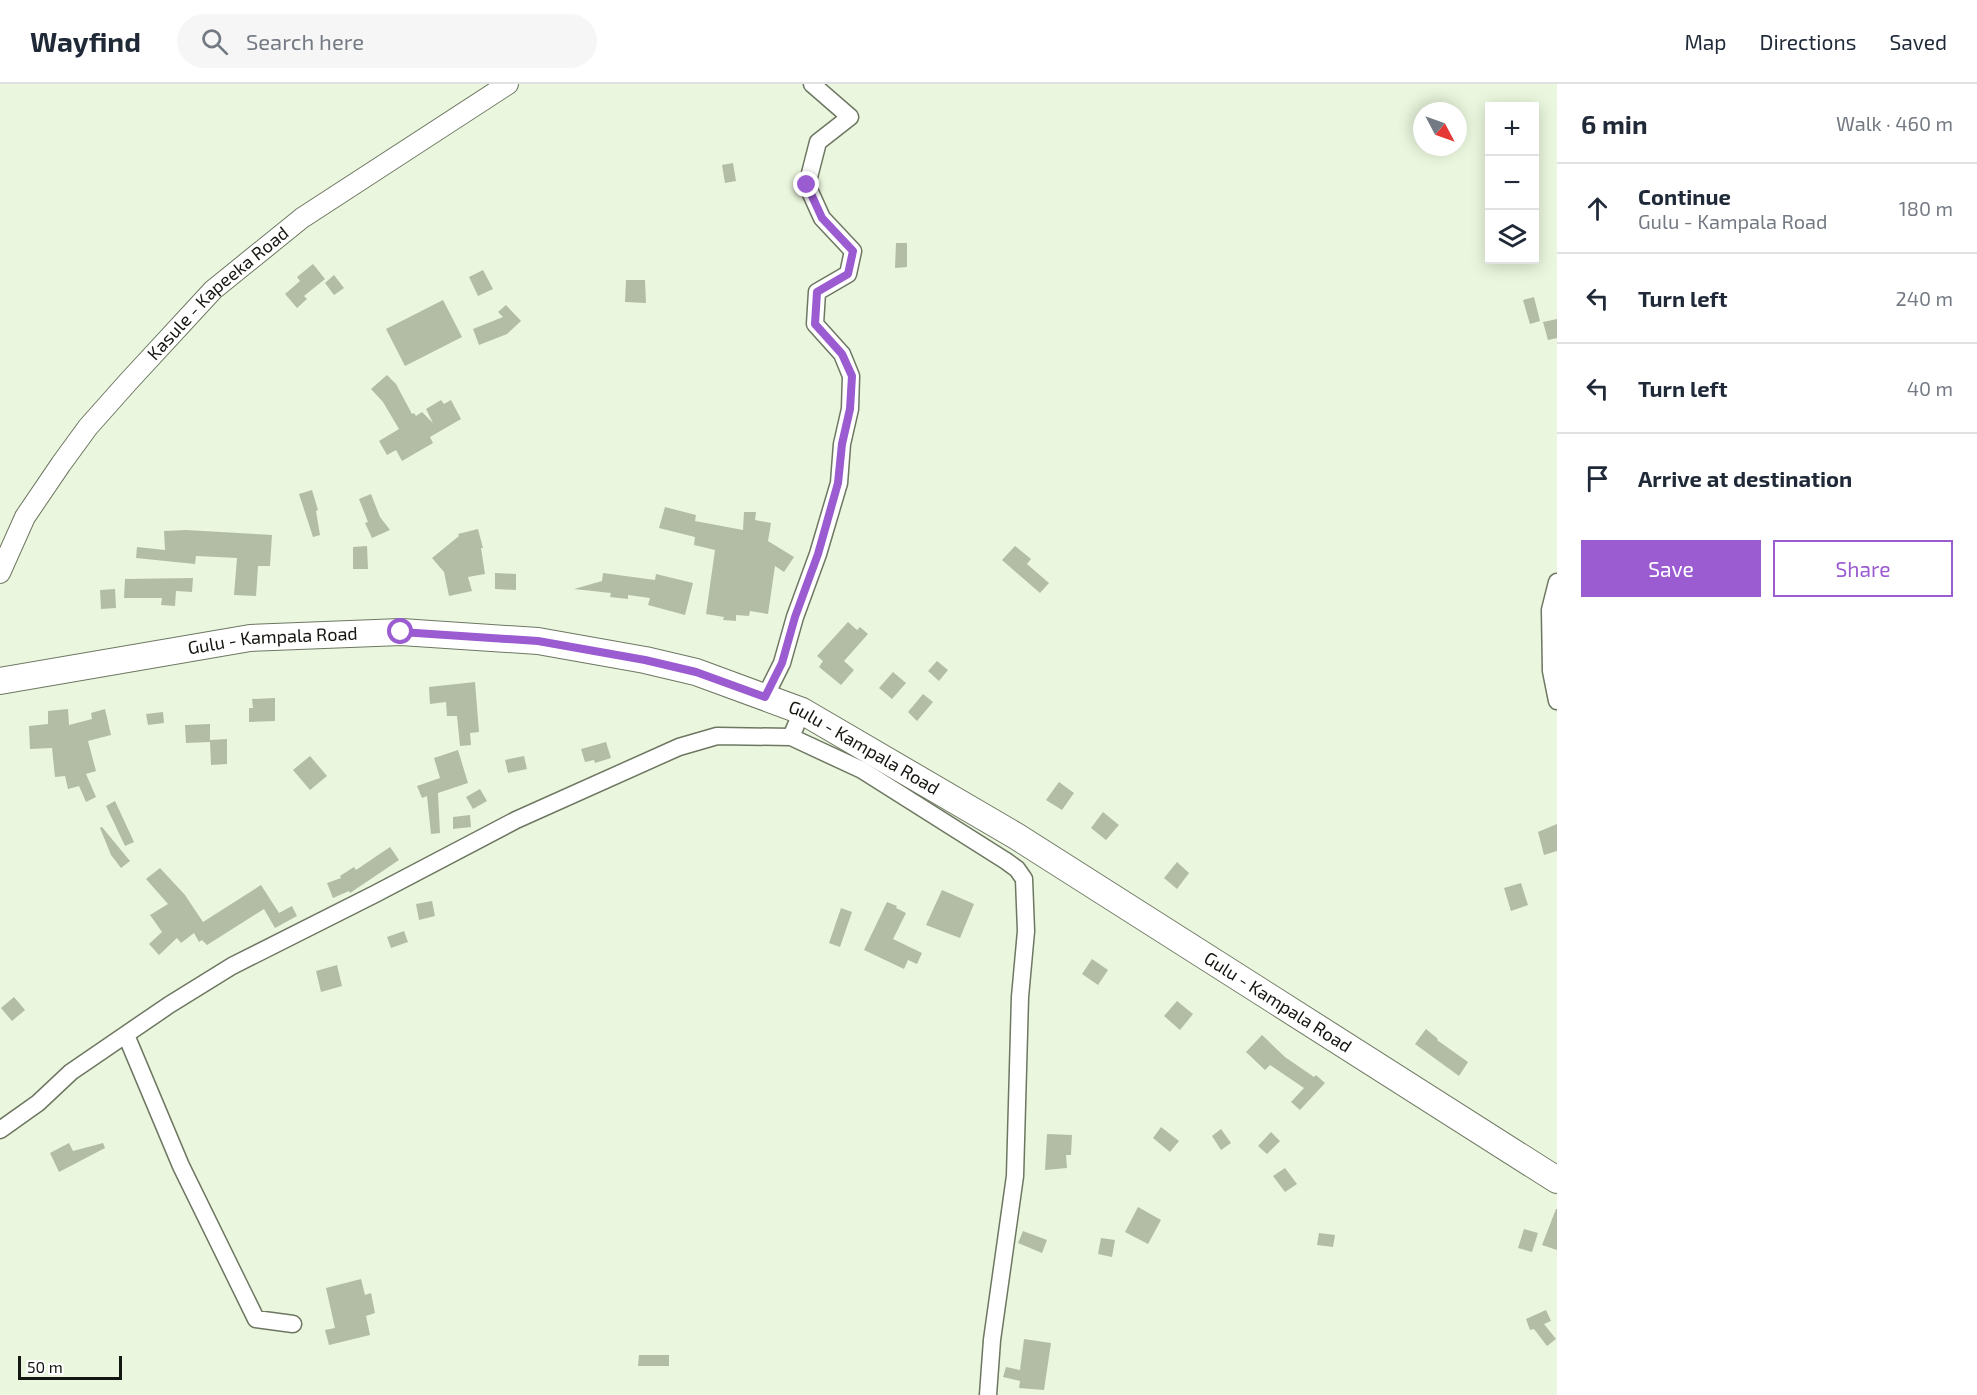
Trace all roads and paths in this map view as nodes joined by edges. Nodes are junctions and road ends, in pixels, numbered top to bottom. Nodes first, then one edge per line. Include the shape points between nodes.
1 (508, 84) edge
2 (812, 84) edge
3 (0, 573) edge
4 (1557, 582) edge
5 (0, 681) edge
6 (765, 697) junction
7 (1557, 701) edge
8 (802, 711) junction
9 (791, 737) junction
10 (126, 1035) junction
11 (0, 1130) edge
12 (1557, 1180) edge
13 (293, 1324) dead end
14 (988, 1395) edge

1 - 3 street, Kasule - Kapeeka Road via 302,218 213,290 88,427 25,517
2 - 6 street via 850,117 818,142 807,185 822,218 853,251 848,274 817,292 815,324 842,354 852,376 850,409 838,483 818,554 782,663
4 - 7 street via 1550,610 1551,671
5 - 6 main road, Gulu - Kampala Road via 250,638 401,632 538,641 645,660
6 - 8 main road, Gulu - Kampala Road
8 - 9 street
8 - 12 main road, Gulu - Kampala Road via 1016,836
9 - 10 street via 717,736 679,747 516,820 232,966
9 - 14 street via 862,770 1006,861 1024,879 1026,931 1020,997 1015,1176
10 - 11 street via 71,1072
10 - 13 street via 181,1166 256,1319

